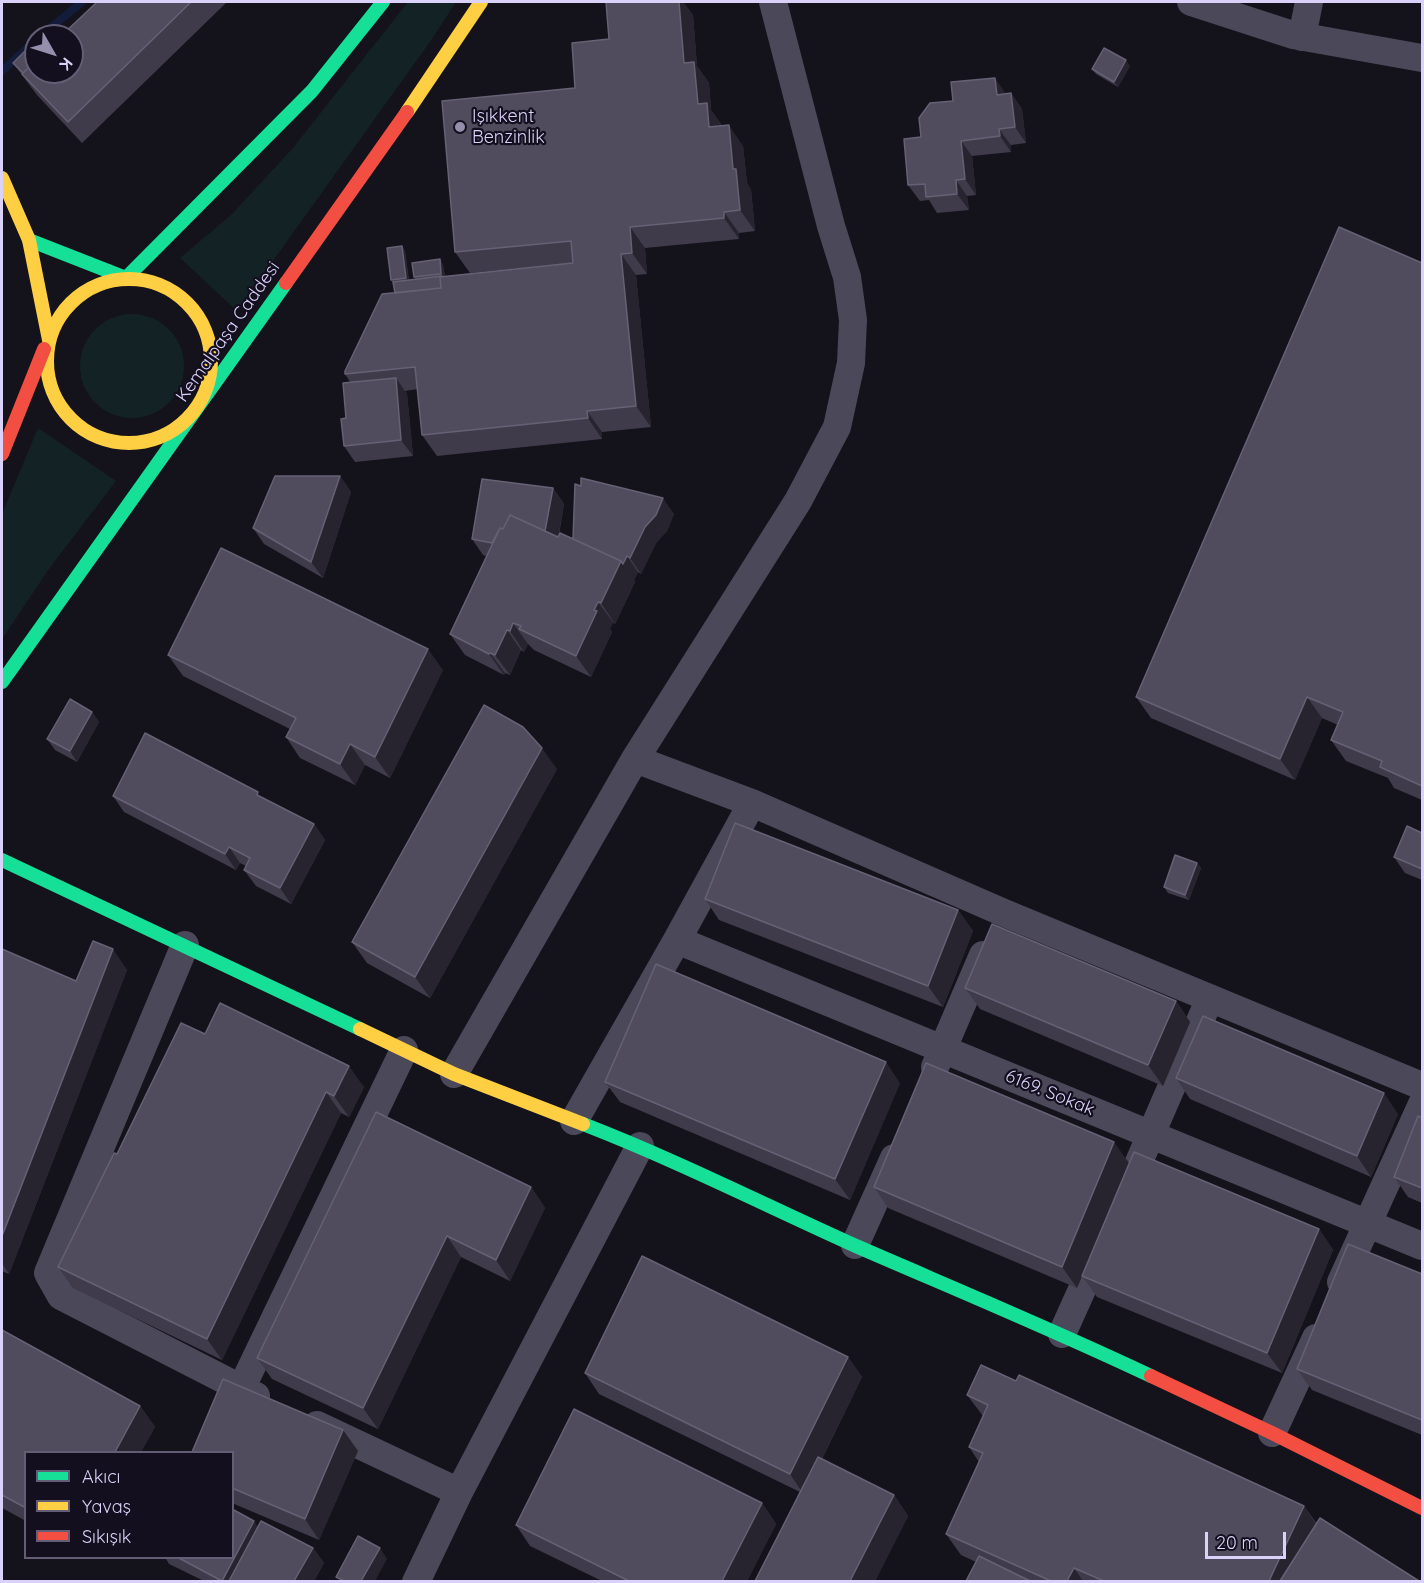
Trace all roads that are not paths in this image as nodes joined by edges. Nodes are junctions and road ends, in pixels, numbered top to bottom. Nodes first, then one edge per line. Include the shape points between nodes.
1 (383, 2) edge
2 (481, 2) edge
3 (773, 2) edge
4 (1191, 2) edge
5 (1309, 2) edge
6 (1302, 37) junction
7 (1422, 58) edge
8 (3, 181) edge
9 (29, 240) junction
10 (126, 278) junction
11 (48, 339) junction
12 (198, 406) junction
13 (2, 454) edge
14 (2, 682) edge
15 (635, 759) junction
16 (752, 803) junction
17 (4, 859) edge
18 (1002, 912) junction
19 (677, 940) junction
20 (184, 945) junction
21 (1210, 998) junction
22 (404, 1050) junction
23 (943, 1050) junction
24 (454, 1074) junction
25 (1422, 1086) edge
26 (923, 1093) edge
27 (1422, 1104) edge
28 (574, 1121) junction
29 (1152, 1135) junction
30 (904, 1136) edge
31 (640, 1146) junction
32 (1368, 1224) junction
33 (855, 1245) junction
34 (1422, 1246) edge
35 (1062, 1334) junction
36 (241, 1389) junction
37 (1272, 1433) junction
38 (459, 1492) junction
39 (1422, 1508) edge
40 (416, 1581) edge

1 - 10 main road via 312,91
2 - 12 main road, Kemalpaşa Caddesi
3 - 15 street via 847,277 853,320 851,363 837,427 798,501
4 - 6 street
5 - 6 street
6 - 7 street
8 - 9 main road
9 - 10 main road
9 - 11 main road
10 - 11 main road via 100,283 77,296 59,315
10 - 12 main road via 160,285 176,293 194,310 206,332 211,358 208,383
11 - 12 main road via 46,365 51,391 64,414 84,431 108,442 133,444 158,438 180,425
11 - 13 main road
12 - 14 main road, Kemalpaşa Caddesi
15 - 16 street
15 - 24 street
16 - 18 street
16 - 19 street
17 - 20 main road
18 - 21 street
18 - 23 street
19 - 23 street, 6169. Sokak
19 - 28 street
20 - 22 main road
20 - 36 street via 48,1273 61,1296
21 - 25 street
21 - 29 street
22 - 24 main road
22 - 36 street
23 - 26 street
23 - 29 street, 6169. Sokak
24 - 28 main road
27 - 32 street
28 - 31 main road
29 - 32 street, 6169. Sokak
29 - 35 street
30 - 33 street
31 - 33 main road
31 - 38 street
32 - 34 street, 6169. Sokak
32 - 37 street
33 - 35 main road
35 - 37 main road
36 - 38 street
37 - 39 main road
38 - 40 street

